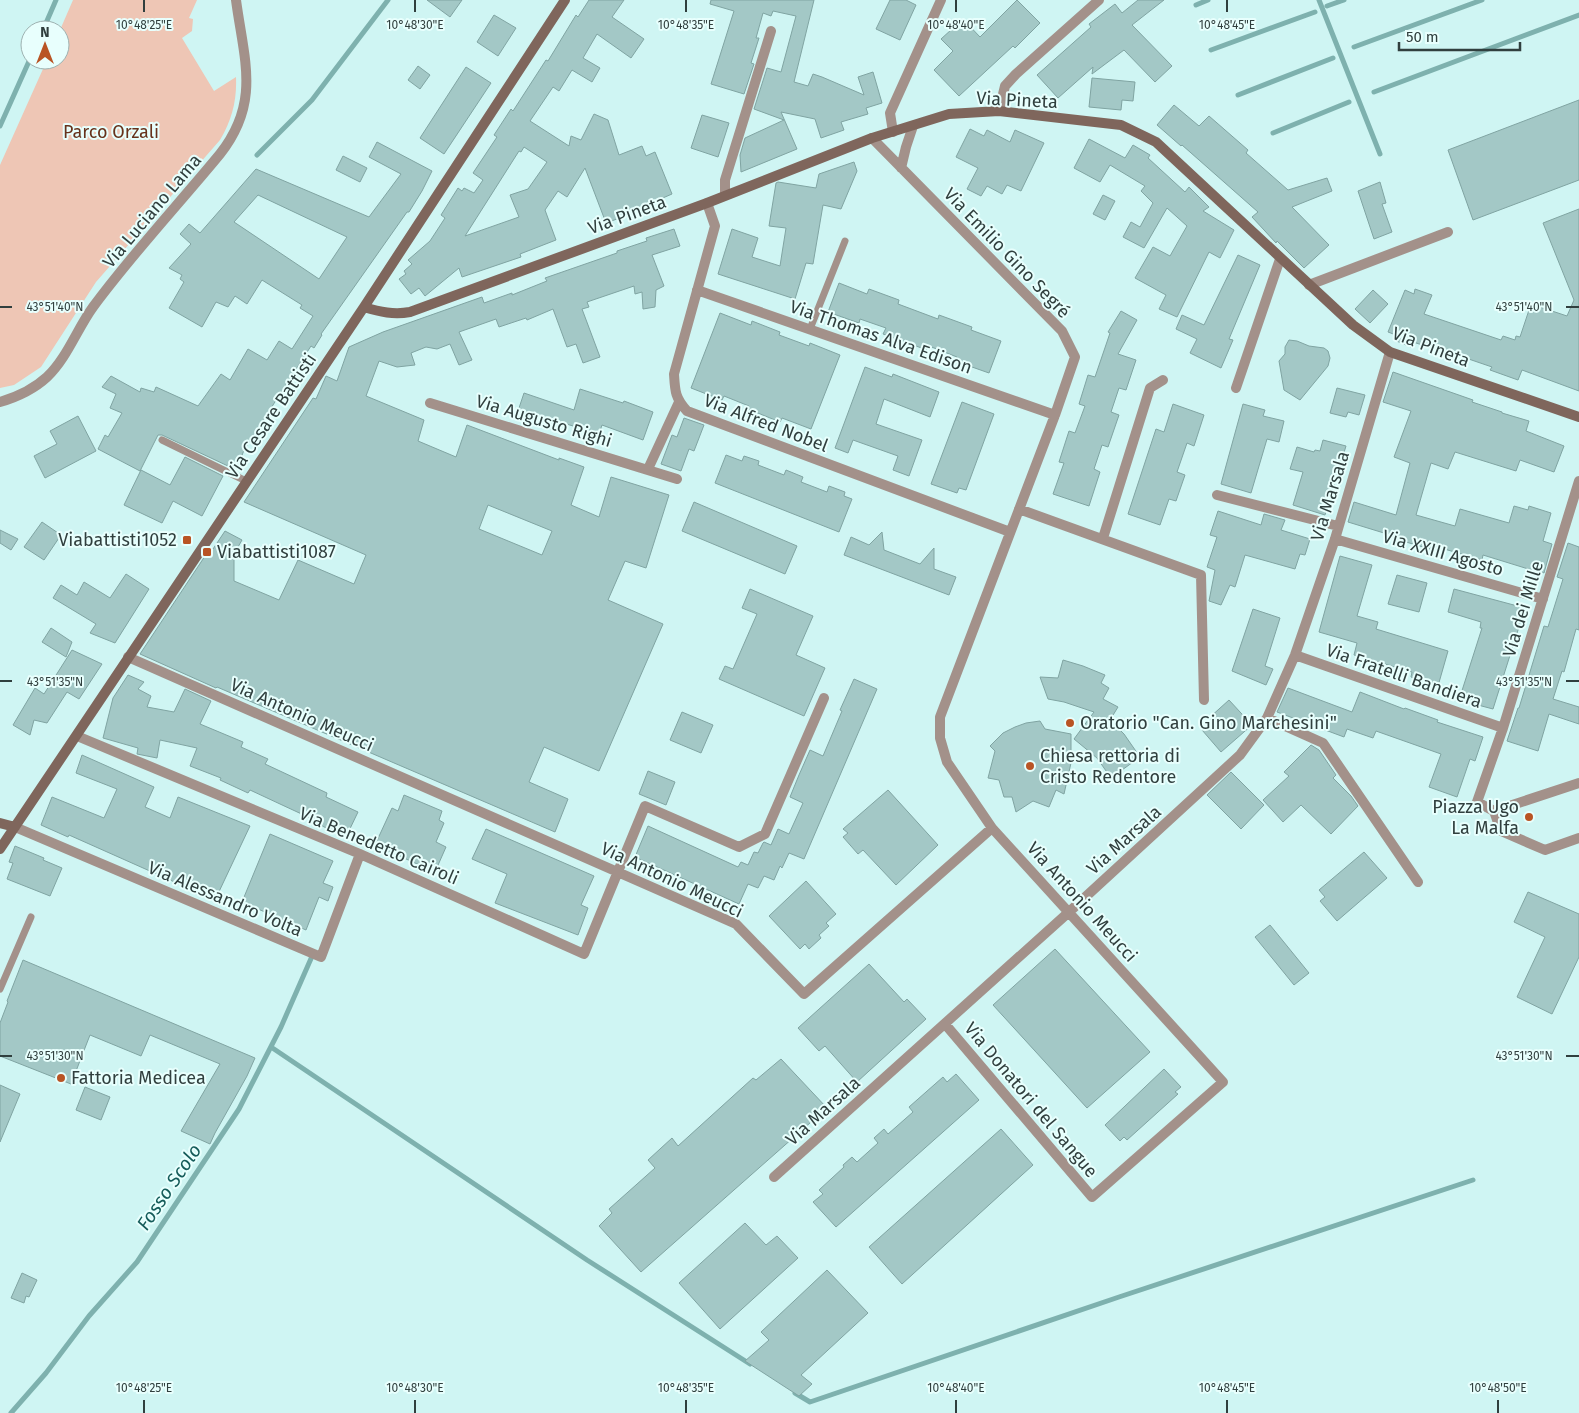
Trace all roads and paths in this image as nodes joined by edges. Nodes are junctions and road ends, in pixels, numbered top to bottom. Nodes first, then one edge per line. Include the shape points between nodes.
1 (236, 0) edge
2 (565, 0) edge
3 (941, 0) edge
4 (1098, 0) edge
5 (771, 31) dead end
6 (999, 111) junction
7 (913, 126) junction
8 (893, 132) junction
9 (872, 138) junction
10 (901, 168) junction
11 (725, 195) junction
12 (707, 203) junction
13 (1448, 232) dead end
14 (845, 241) dead end
15 (1280, 259) junction
16 (1309, 285) junction
17 (697, 290) junction
18 (364, 307) junction
19 (810, 329) junction
20 (1390, 352) junction
21 (1163, 380) dead end
22 (1236, 388) dead end
23 (0, 402) edge
24 (679, 402) junction
25 (430, 404) dead end
26 (1054, 415) junction
27 (1579, 417) edge
28 (162, 440) dead end
29 (648, 469) junction
30 (676, 479) dead end
31 (246, 481) junction
32 (1579, 481) edge
33 (1217, 495) dead end
34 (1019, 509) junction
35 (1338, 526) junction
36 (1010, 532) junction
37 (1103, 538) junction
38 (1335, 538) junction
39 (1543, 600) junction
40 (1295, 655) junction
41 (128, 657) junction
42 (824, 698) dead end
43 (1204, 700) dead end
44 (1267, 718) junction
45 (1503, 728) junction
46 (77, 736) junction
47 (1579, 783) edge
48 (1494, 810) junction
49 (0, 823) edge
50 (14, 827) junction
51 (992, 828) junction
52 (1579, 838) edge
53 (0, 848) edge
54 (360, 854) junction
55 (618, 872) junction
56 (1418, 882) dead end
57 (1069, 912) junction
58 (30, 917) dead end
59 (0, 990) edge
60 (945, 1024) junction
61 (774, 1177) dead end
62 (1092, 1197) joint

1 - 23 street, Via Luciano Lama via 247,79 243,113 234,134 92,308 52,372 22,394
2 - 18 street, Via Cesare Battisti
3 - 8 street via 890,114
4 - 6 street via 1005,86
5 - 11 street via 725,180
6 - 7 street, Via Pineta via 949,114
6 - 15 street, Via Pineta via 1121,125 1156,142
7 - 8 street, Via Pineta
7 - 10 street
8 - 9 street, Via Pineta
9 - 10 street, Via Emilio Gino Segré
9 - 11 street, Via Pineta
10 - 26 street, Via Emilio Gino Segré via 1062,331 1075,357
11 - 12 street, Via Pineta
12 - 17 street, Via Alfred Nobel via 715,226
12 - 18 street, Via Pineta via 410,312 394,314
13 - 16 street
14 - 19 lane
15 - 16 street, Via Pineta
15 - 22 street
16 - 20 street, Via Pineta via 1353,325
17 - 19 street, Via Thomas Alva Edison
17 - 24 street, Via Alfred Nobel via 674,374
18 - 31 street, Via Cesare Battisti
19 - 26 street, Via Thomas Alva Edison
20 - 27 street, Via Pineta
20 - 35 street, Via Marsala
21 - 37 street via 1150,388
24 - 29 street
24 - 36 street, Via Alfred Nobel via 687,410
25 - 29 street, Via Augusto Righi
26 - 34 street, Via Emilio Gino Segré
28 - 31 lane
29 - 30 street, Via Augusto Righi
31 - 41 street, Via Cesare Battisti
32 - 39 street, Via dei Mille
33 - 35 street
34 - 36 street, Via Emilio Gino Segré
34 - 37 street
35 - 38 street, Via Marsala
36 - 51 street, Via Emilio Gino Segré via 940,717 940,738 947,762
37 - 43 street via 1201,575
38 - 39 street, Via XXIII Agosto
38 - 40 street, Via Marsala
39 - 45 street, Via dei Mille
40 - 44 street, Via Marsala
40 - 45 street, Via Fratelli Bandiera
41 - 46 street, Via Cesare Battisti
41 - 55 street, Via Antonio Meucci
42 - 55 street via 766,834 739,847 645,806
44 - 56 street via 1323,743
44 - 57 street, Via Marsala via 1240,755
45 - 48 street, Via dei Mille via 1477,802
46 - 50 street, Via Cesare Battisti
46 - 54 street, Via Benedetto Cairoli
47 - 48 street
48 - 52 street via 1501,831 1545,850
49 - 50 street
50 - 53 street, Via Cesare Battisti
50 - 54 street, Via Alessandro Volta via 321,957
51 - 55 street, Via Antonio Meucci via 804,994 736,924
51 - 57 street, Via Antonio Meucci
54 - 55 street, Via Benedetto Cairoli via 584,954
57 - 60 street, Via Marsala
57 - 62 street, Via Antonio Meucci via 1223,1082
58 - 59 lane
60 - 61 street, Via Marsala
60 - 62 street, Via Donatori del Sangue

